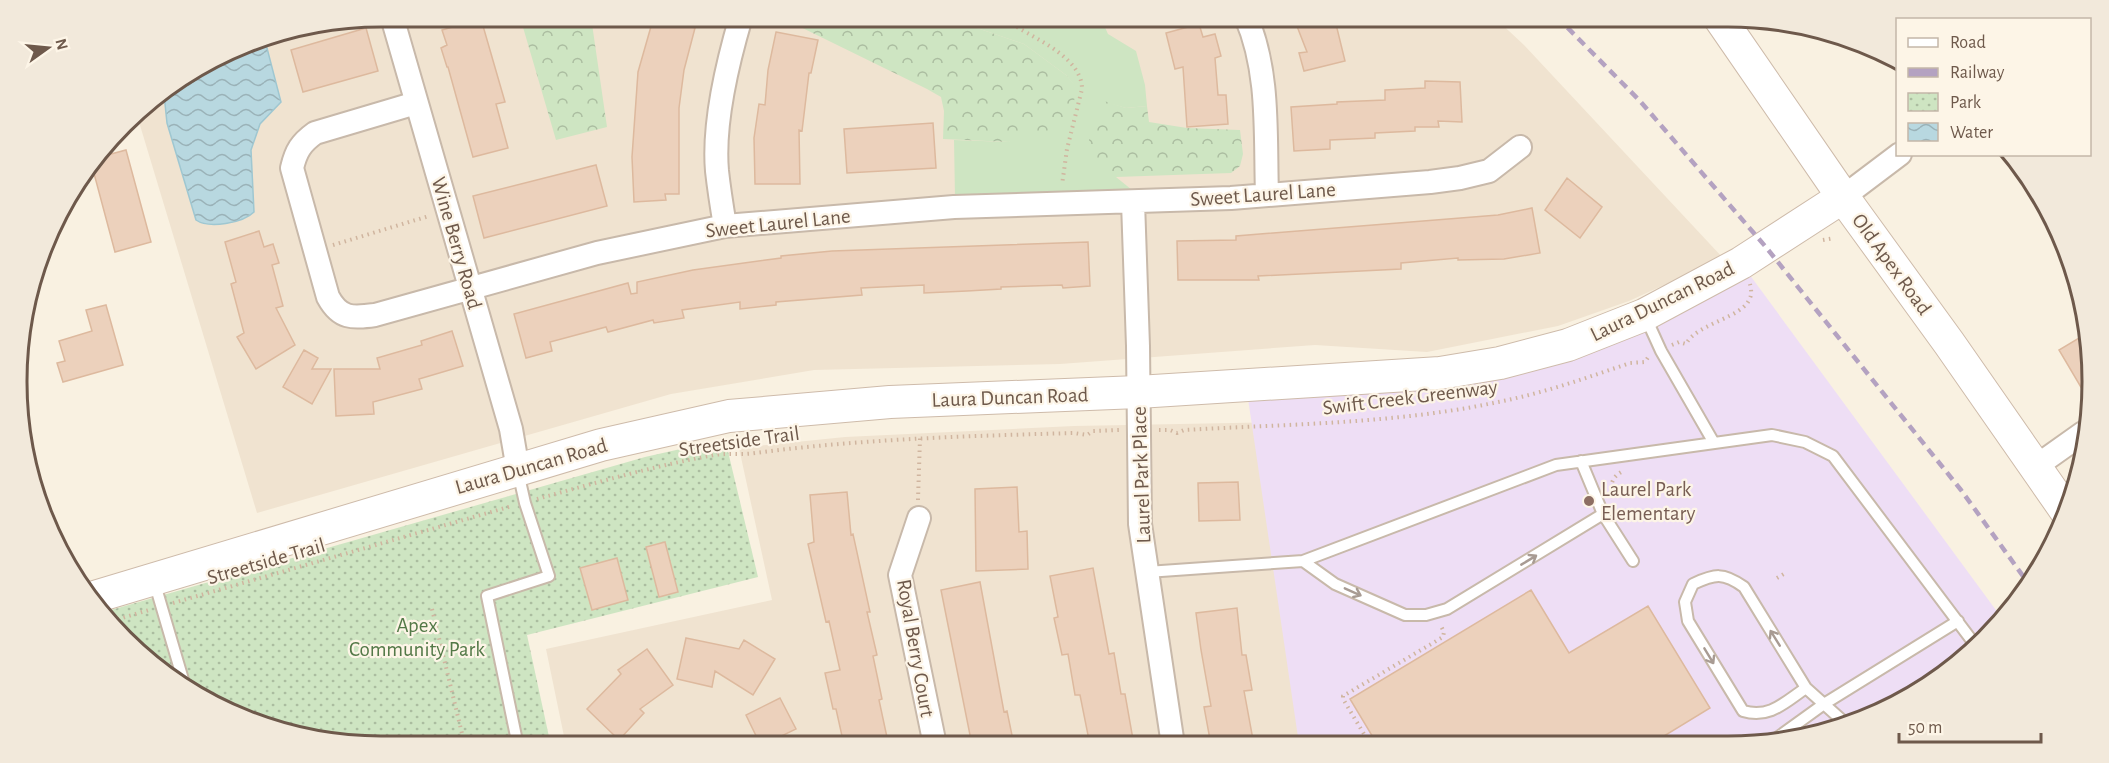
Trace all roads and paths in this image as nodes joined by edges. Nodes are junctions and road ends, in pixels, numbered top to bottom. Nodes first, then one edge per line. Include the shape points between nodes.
1 (395, 27) edge
2 (738, 27) edge
3 (1017, 27) dead end
4 (1250, 27) edge
5 (1727, 27) edge
6 (416, 103) junction
7 (1520, 147) dead end
8 (1896, 156) edge
9 (1062, 186) dead end
10 (1267, 195) junction
11 (1843, 197) junction
12 (1132, 202) junction
13 (438, 214) dead end
14 (724, 226) junction
15 (326, 246) dead end
16 (469, 287) junction
17 (1644, 315) junction
18 (1647, 357) dead end
19 (1138, 392) junction
20 (1170, 430) dead end
21 (1094, 431) dead end
22 (2077, 437) edge
23 (920, 438) junction
24 (1714, 443) junction
25 (1581, 461) junction
26 (2035, 467) junction
27 (1633, 468) dead end
28 (518, 470) junction
29 (1612, 498) dead end
30 (525, 502) junction
31 (2060, 503) edge
32 (1603, 514) junction
33 (919, 518) joint
34 (1303, 561) junction
35 (1633, 561) dead end
36 (1147, 572) junction
37 (1786, 572) dead end
38 (153, 578) junction
39 (1777, 578) dead end
40 (99, 595) edge
41 (188, 598) dead end
42 (432, 609) dead end
43 (128, 616) dead end
44 (119, 619) edge
45 (1451, 620) dead end
46 (1958, 621) junction
47 (1971, 639) edge
48 (180, 673) edge
49 (1806, 688) junction
50 (1824, 704) junction
51 (1839, 718) edge
52 (1787, 731) edge
53 (463, 736) edge
54 (516, 736) edge
55 (932, 736) edge
56 (1172, 736) edge
57 (1365, 736) edge

1 - 6 street, Wine Berry Road
2 - 14 street via 719,127 717,169
3 - 9 path via 1069,62 1082,81
4 - 10 street via 1262,79
5 - 11 street, Old Apex Road
6 - 16 street, Wine Berry Road
6 - 16 street, Sweet Laurel Lane via 315,133 296,152 292,168 328,297 339,312 361,317
7 - 10 street, Sweet Laurel Lane via 1489,171 1460,178
8 - 11 street, Laura Duncan Road
10 - 12 street, Sweet Laurel Lane
11 - 17 street, Laura Duncan Road via 1741,263
11 - 26 street, Old Apex Road
12 - 14 street, Sweet Laurel Lane via 954,207
12 - 19 street, Laurel Park Place
13 - 15 path
14 - 16 street, Sweet Laurel Lane via 597,253
16 - 28 street, Wine Berry Road via 511,429
17 - 19 street, Laura Duncan Road via 1568,345 1500,363 1440,373
17 - 24 lane
18 - 20 path, Swift Creek Greenway via 1645,362 1630,363 1544,392 1454,410 1177,433
19 - 28 street, Laura Duncan Road via 890,402 729,416 642,435
19 - 36 street, Laurel Park Place via 1140,524
21 - 23 path, Streetside Trail via 1087,435
22 - 26 street
23 - 30 path, Streetside Trail via 716,455
23 - 33 path
24 - 25 lane
24 - 46 lane via 1772,435 1805,442 1833,456
25 - 32 lane
25 - 34 lane via 1556,465
26 - 31 street, Old Apex Road
27 - 29 path via 1616,475 1611,486
28 - 30 lane
28 - 38 street, Laura Duncan Road
30 - 41 path, Streetside Trail
30 - 54 lane via 549,576 488,596
34 -> 32 lane via 1335,584 1405,615 1426,615 1447,609
32 - 35 lane
33 - 55 street, Royal Berry Court via 900,575
34 - 36 lane
36 - 56 street, Laurel Park Place
37 - 39 path
38 - 40 street, Laura Duncan Road
38 - 48 lane
42 - 53 path
43 - 44 path
45 - 57 path via 1441,626 1443,637 1343,696
46 - 47 lane
46 - 50 lane
49 -> 49 lane via 1744,587 1729,576 1710,576 1693,584 1685,602 1688,621 1743,711 1755,715 1773,711
49 - 50 lane
50 - 51 lane
50 - 52 lane

